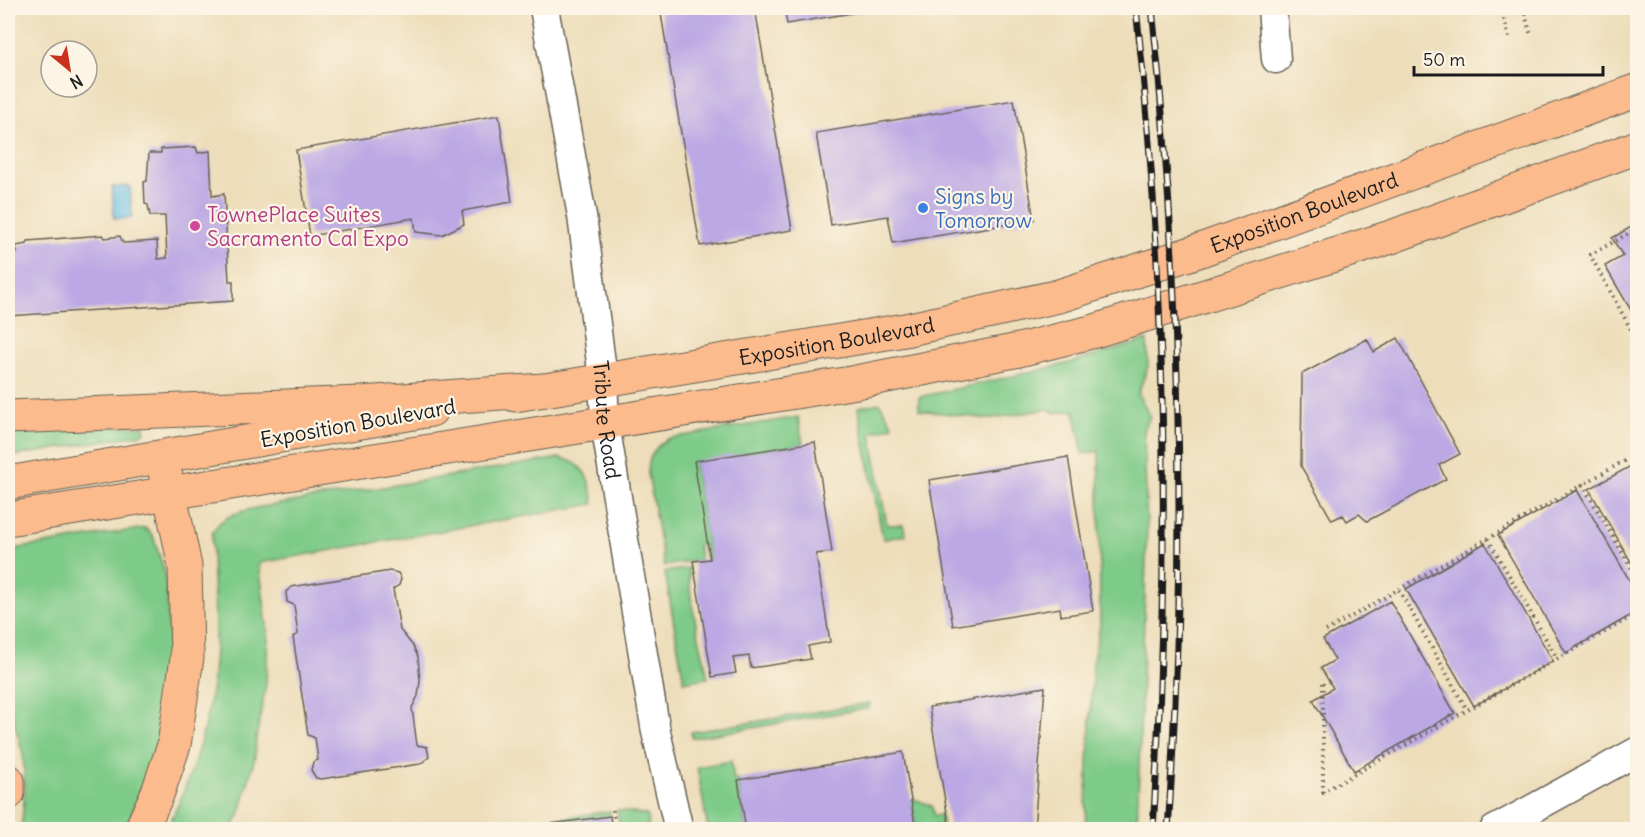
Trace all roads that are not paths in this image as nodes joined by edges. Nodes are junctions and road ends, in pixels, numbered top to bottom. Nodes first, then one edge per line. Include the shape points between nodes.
1 (544, 8) edge
2 (1272, 8) edge
3 (1276, 59) dead end
4 (1638, 90) edge
5 (1638, 147) edge
6 (603, 378) junction
7 (543, 390) junction
8 (8, 417) edge
9 (605, 424) junction
10 (162, 458) junction
11 (8, 483) edge
12 (171, 494) junction
13 (8, 519) edge
14 (1638, 751) edge
15 (8, 781) edge
16 (8, 793) edge
17 (141, 830) edge
18 (679, 830) edge
19 (1494, 830) edge

1 - 6 street, Tribute Road via 582,216
2 - 3 street
4 - 6 main road, Exposition Boulevard via 1098,285 905,330
5 - 9 main road, Exposition Boulevard via 1391,237 1095,331 941,367
6 - 7 main road, Exposition Boulevard
6 - 9 street, Tribute Road
7 - 8 main road via 361,403
7 - 10 main road, Exposition Boulevard
9 - 12 main road, Exposition Boulevard
9 - 18 street, Tribute Road via 656,732
10 - 11 main road, Exposition Boulevard
10 - 12 main road
12 - 13 main road, Exposition Boulevard
12 - 17 main road via 185,566 187,658 174,746
14 - 19 street
15 - 16 main road

